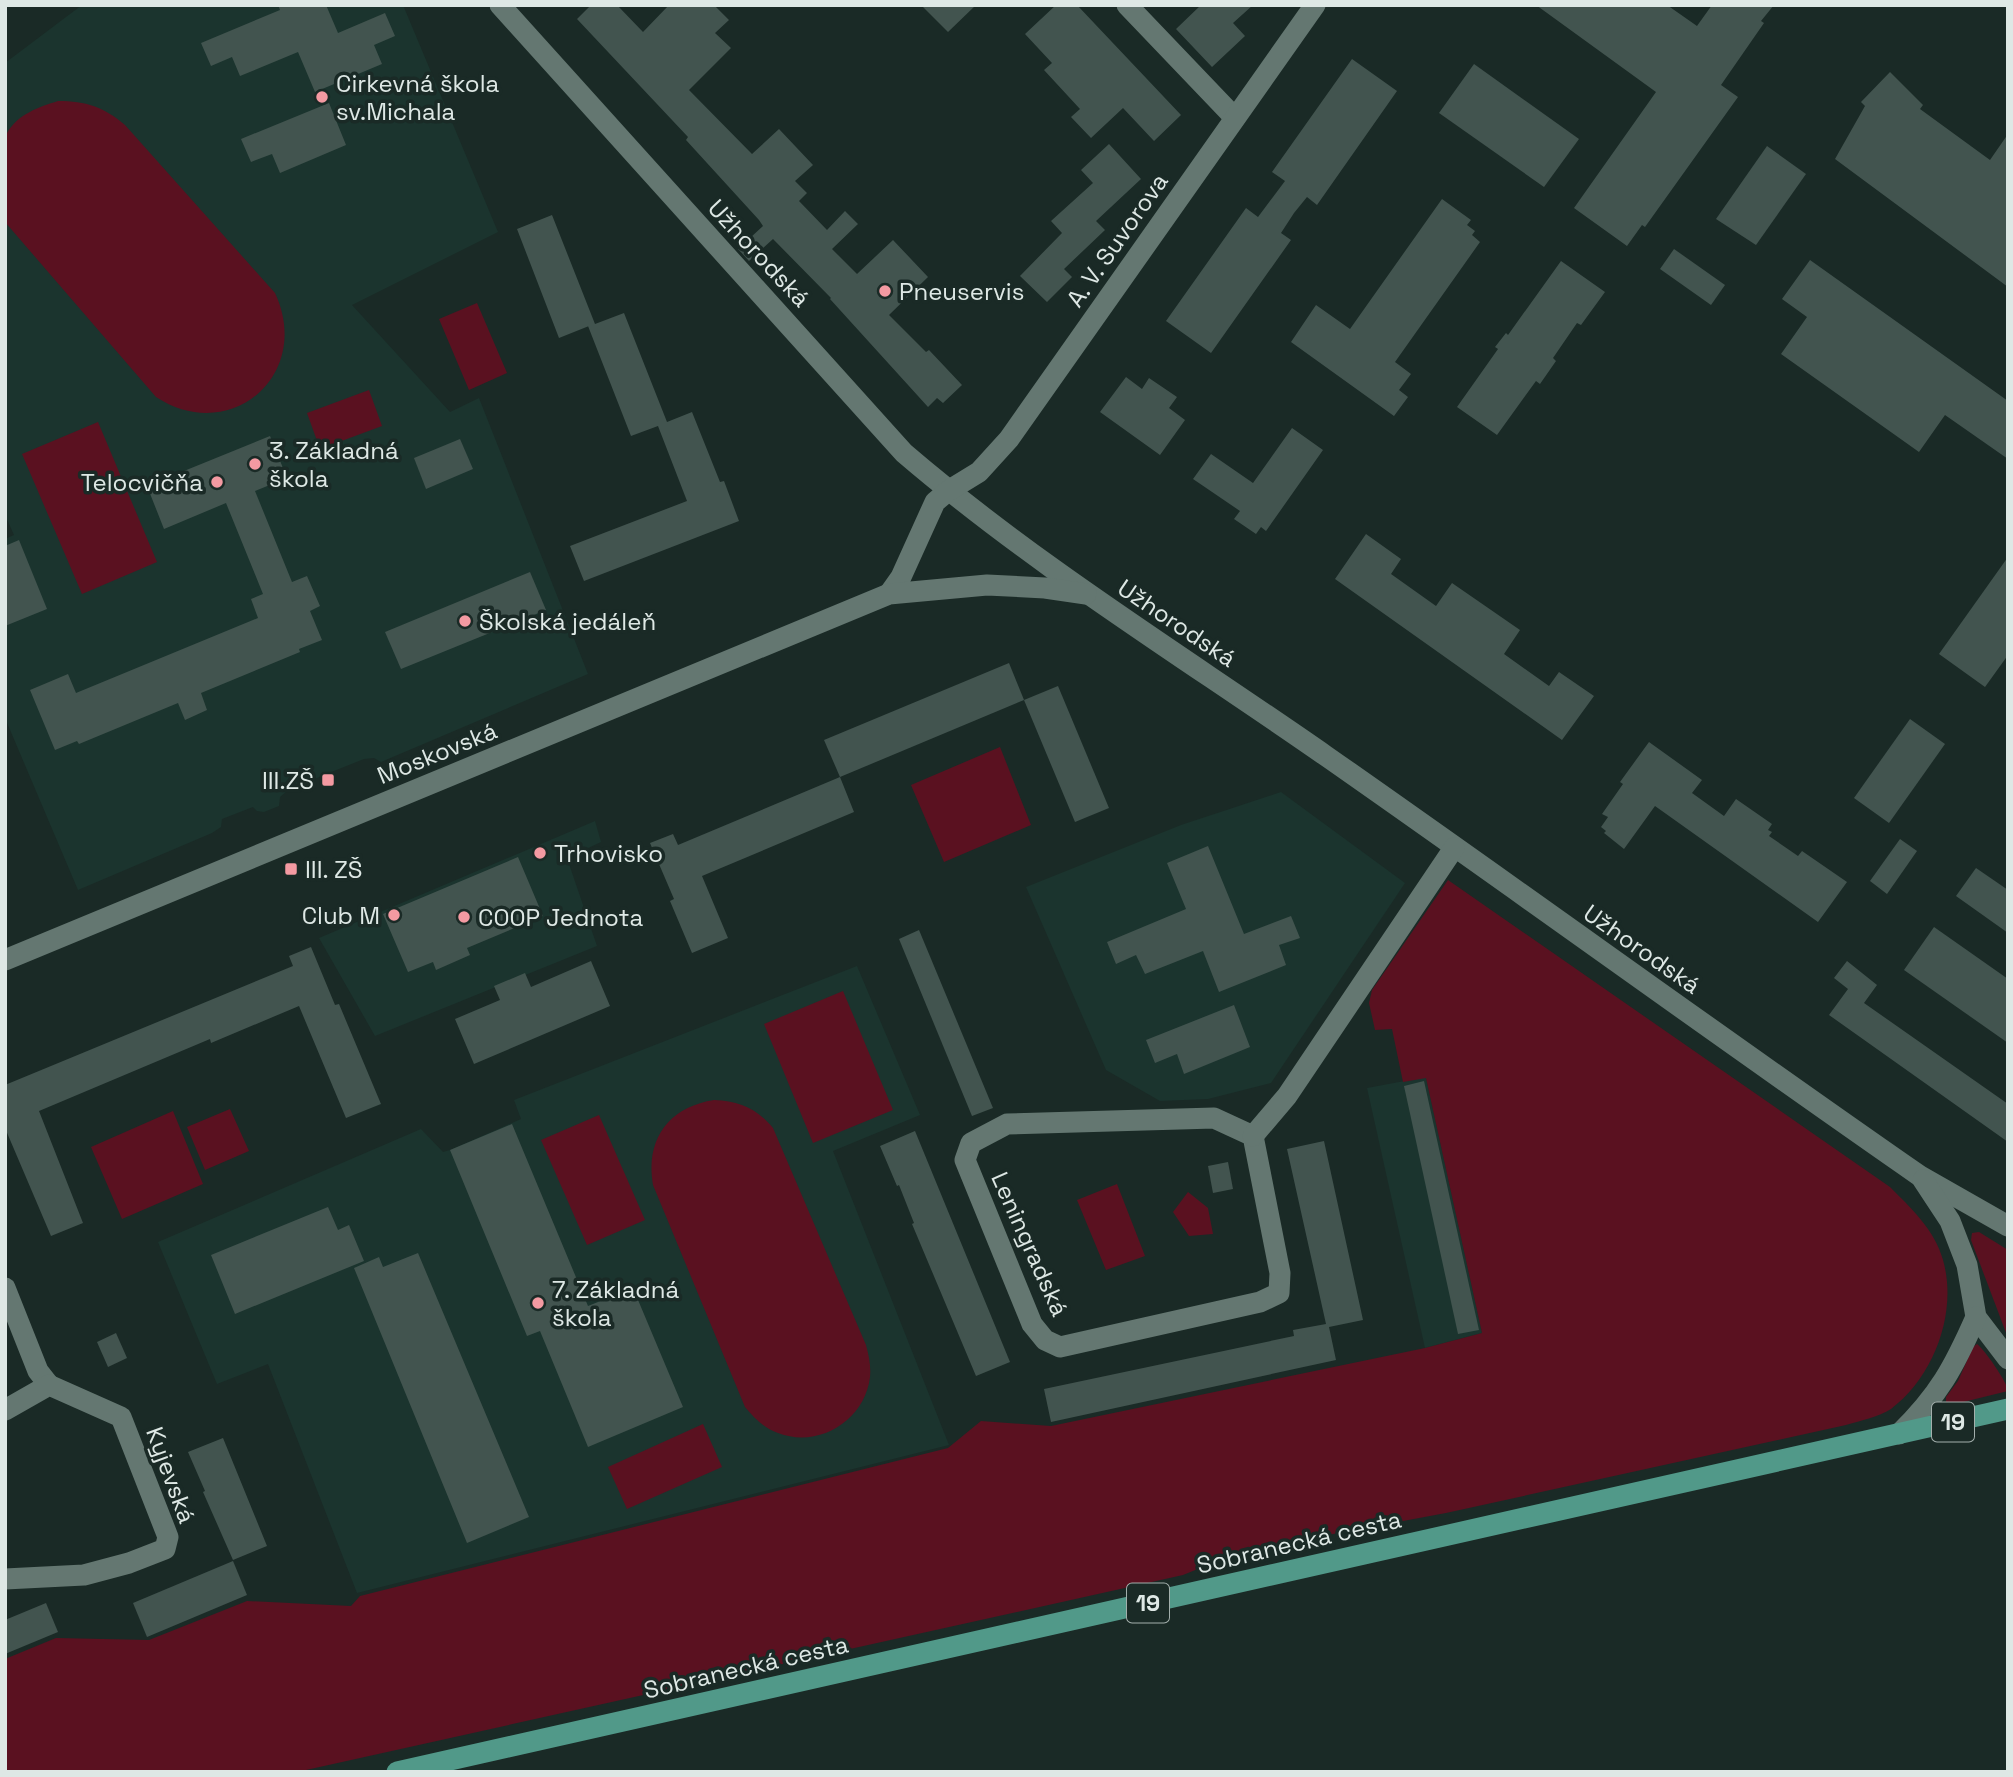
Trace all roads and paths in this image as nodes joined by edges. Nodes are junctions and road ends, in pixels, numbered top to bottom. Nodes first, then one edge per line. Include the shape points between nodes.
1 (500, 5) edge
2 (1127, 5) edge
3 (1315, 5) edge
4 (1235, 118) junction
5 (948, 491) junction
6 (889, 594) junction
7 (1088, 595) junction
8 (1454, 849) junction
9 (5, 960) edge
10 (1253, 1136) junction
11 (1920, 1176) junction
12 (2008, 1226) edge
13 (5, 1288) edge
14 (1976, 1317) junction
15 (2008, 1359) edge
16 (49, 1385) junction
17 (2008, 1409) edge
18 (5, 1410) edge
19 (1899, 1434) junction
20 (5, 1579) edge
21 (397, 1772) edge

1 - 5 street, Užhorodská via 904,453
2 - 4 street
3 - 4 street, A. V. Suvorova
4 - 5 street, A. V. Suvorova via 1009,439 979,472
5 - 6 street via 935,502
5 - 7 street, Užhorodská
6 - 7 street, Moskovská via 987,585
6 - 9 street, Moskovská
7 - 8 street, Užhorodská
8 - 10 street via 1287,1096
8 - 11 street, Užhorodská
10 - 10 street, Leningradská via 1214,1118 1007,1124 971,1143 965,1160 1032,1324 1045,1340 1060,1346 1260,1303 1279,1293 1280,1273
11 - 12 street, Užhorodská
11 - 14 street, Užhorodská via 1950,1221 1968,1265
13 - 16 street via 38,1371
14 - 15 street, Užhorodská
14 - 19 street via 1935,1396
16 - 18 street
16 - 20 street, Kyjevská via 121,1417 169,1537 166,1549 84,1575
17 - 19 main road, Sobranecká cesta / 19
19 - 21 main road, Sobranecká cesta / 19

